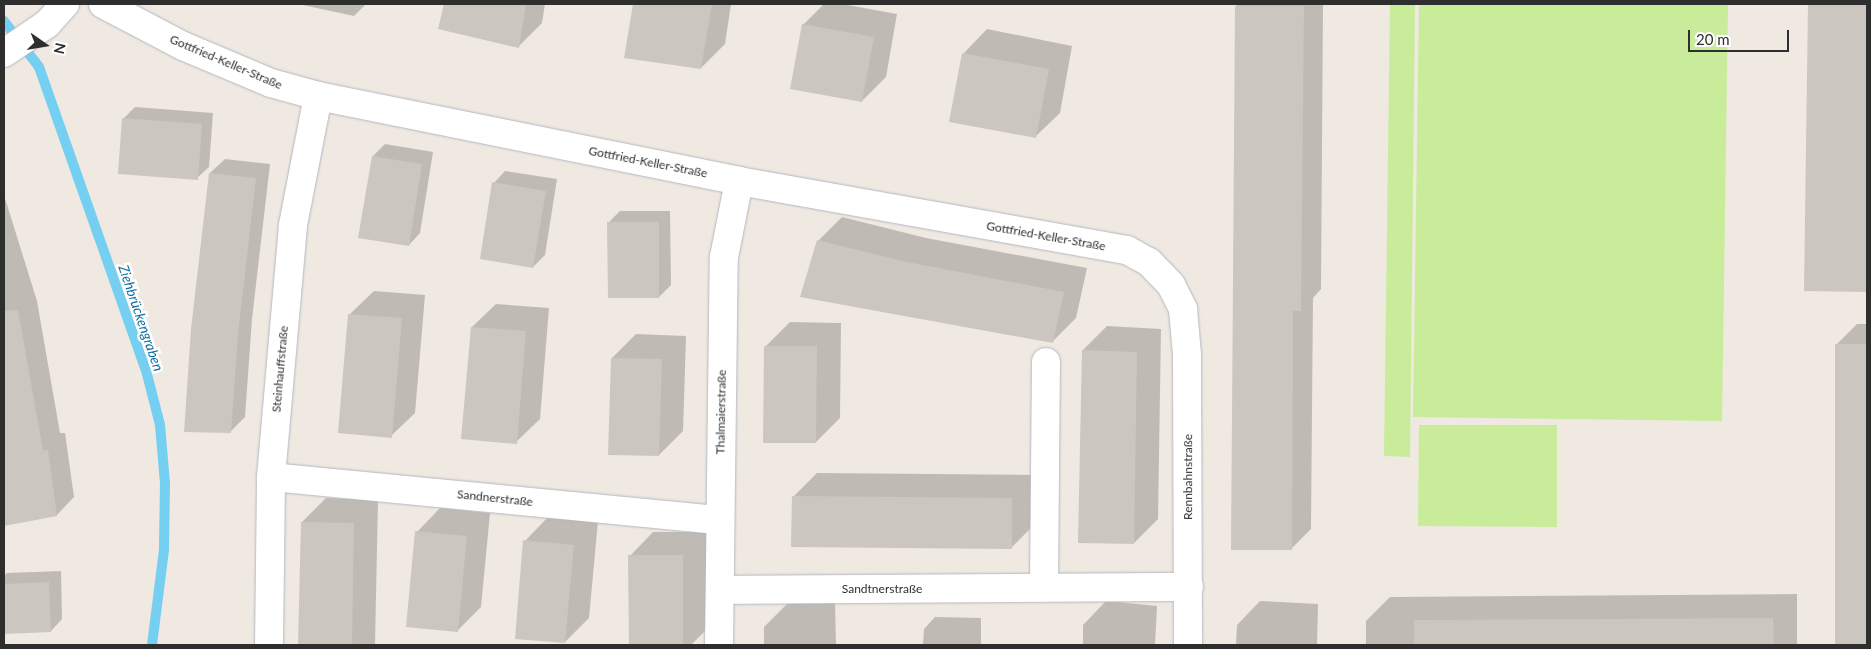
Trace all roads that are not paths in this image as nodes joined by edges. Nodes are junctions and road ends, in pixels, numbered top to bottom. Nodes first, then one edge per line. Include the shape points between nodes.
1 (65, 4) edge
2 (103, 4) edge
3 (6, 52) edge
4 (318, 96) junction
5 (738, 181) junction
6 (1183, 309) joint
7 (1046, 362) dead end
8 (270, 477) junction
9 (719, 520) junction
10 (1044, 587) junction
11 (1189, 587) junction
12 (720, 590) junction
13 (269, 645) edge
14 (719, 645) edge
15 (1188, 645) edge

1 - 3 street via 47,24
2 - 4 street, Gottfried-Keller-Straße via 191,50 271,83
4 - 5 street, Gottfried-Keller-Straße
4 - 8 street, Steinhauffstraße via 294,225
5 - 6 street, Gottfried-Keller-Straße via 1127,250 1149,262 1171,285
5 - 9 street, Thalmaierstraße via 724,257
6 - 11 street, Rennbahnstraße via 1187,355
7 - 10 street
8 - 9 street, Sandnerstraße
8 - 13 street, Steinhauffstraße
9 - 12 street, Thalmaierstraße
10 - 11 street, Sandtnerstraße
10 - 12 street, Sandtnerstraße
11 - 15 street, Rennbahnstraße
12 - 14 street, Thalmaierstraße

